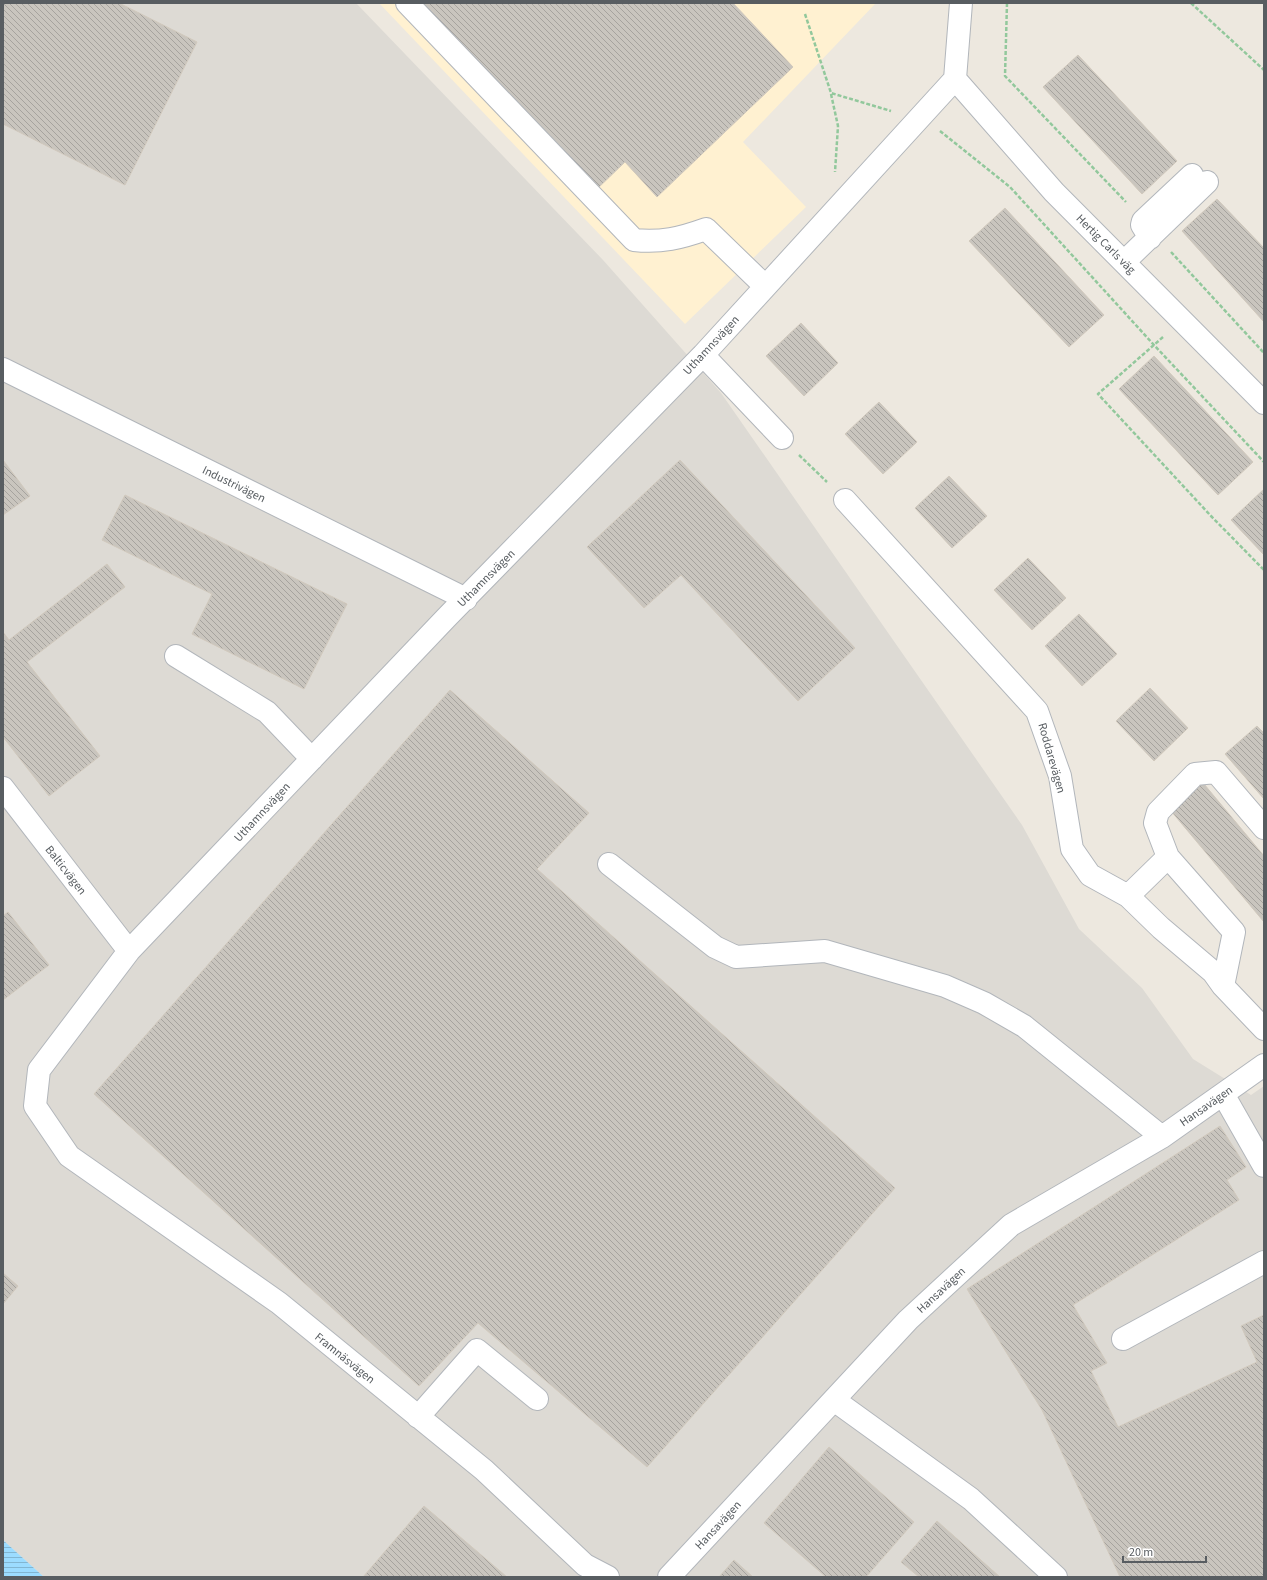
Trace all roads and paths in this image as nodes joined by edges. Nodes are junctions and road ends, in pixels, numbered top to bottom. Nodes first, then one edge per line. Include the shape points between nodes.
1 (407, 3) edge
2 (961, 3) edge
3 (1007, 3) edge
4 (1191, 3) edge
5 (804, 14) dead end
6 (1264, 70) edge
7 (955, 79) junction
8 (921, 116) junction
9 (1200, 178) dead end
10 (1149, 231) junction
11 (1124, 262) junction
12 (766, 286) junction
13 (1182, 320) junction
14 (1154, 345) junction
15 (1264, 353) edge
16 (703, 355) junction
17 (3, 369) edge
18 (1260, 391) edge
19 (782, 438) joint
20 (1264, 462) edge
21 (845, 500) joint
22 (1264, 570) edge
23 (466, 599) junction
24 (176, 656) dead end
25 (312, 759) junction
26 (3, 788) edge
27 (1264, 828) edge
28 (1168, 857) junction
29 (609, 864) dead end
30 (1128, 896) junction
31 (129, 951) junction
32 (1223, 986) junction
33 (1264, 1029) edge
34 (1264, 1065) edge
35 (1223, 1094) junction
36 (1162, 1137) junction
37 (69, 1156) joint
38 (1264, 1166) edge
39 (1264, 1262) edge
40 (1123, 1339) dead end
41 (537, 1400) dead end
42 (834, 1400) junction
43 (418, 1416) junction
44 (588, 1571) edge
45 (608, 1577) edge
46 (669, 1577) edge
47 (1056, 1577) edge

1 - 12 street via 634,240 655,242 687,236 706,229
2 - 7 street
3 - 10 path via 1005,76
4 - 6 path
5 - 8 path via 831,93 883,110
7 - 8 street, Uthamnsvägen
7 - 11 street, Hertig Carls väg via 1054,192
8 - 12 street, Uthamnsvägen
8 - 14 path via 1010,187
9 - 10 street
10 - 11 street
10 - 15 path
11 - 13 street, Hertig Carls väg
12 - 16 street, Uthamnsvägen
13 - 14 path
13 - 18 street, Hertig Carls väg
14 - 20 path
14 - 22 path via 1098,394
16 - 19 street
16 - 23 street, Uthamnsvägen
17 - 23 street, Industrivägen
19 - 21 path
21 - 30 street, Roddarevägen via 1037,711 1060,776 1072,849 1090,875
23 - 25 street, Uthamnsvägen
24 - 25 street via 267,712
25 - 31 street, Uthamnsvägen
26 - 31 street, Balticvägen
27 - 28 street via 1216,772 1195,774 1158,812 1155,824
28 - 30 street
28 - 32 street via 1234,932
29 - 36 street via 715,947 736,957 825,951 945,986 984,1003 1024,1026
30 - 32 street, Roddarevägen via 1213,972
31 - 37 street, Uthamnsvägen via 39,1070 35,1106
32 - 33 street, Roddarevägen
34 - 35 street, Hansavägen
35 - 36 street, Hansavägen
35 - 38 street
36 - 42 street, Hansavägen via 1011,1225 908,1320
37 - 43 street, Framnäsvägen via 279,1303
39 - 40 street
41 - 43 street via 477,1350
42 - 46 street, Hansavägen
42 - 47 street via 971,1499
43 - 44 street, Framnäsvägen via 484,1470
44 - 45 street, Framnäsvägen

